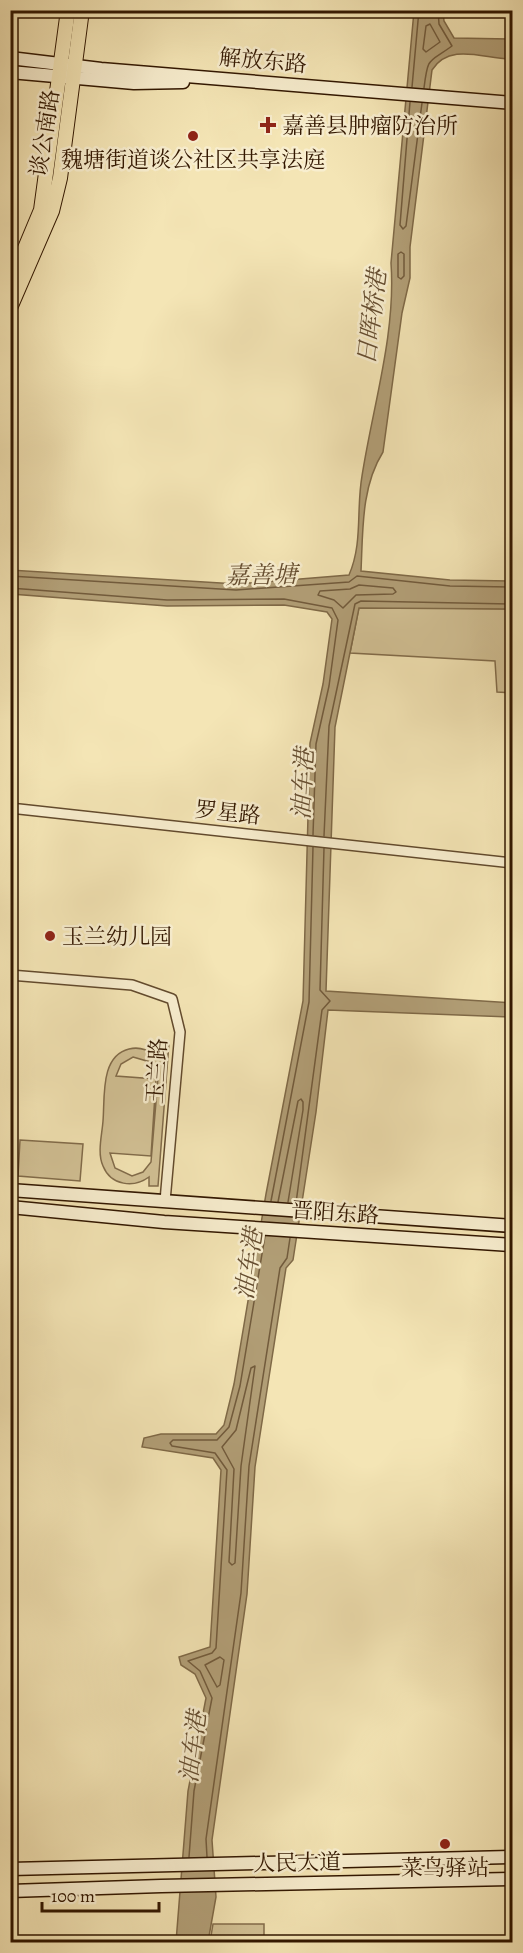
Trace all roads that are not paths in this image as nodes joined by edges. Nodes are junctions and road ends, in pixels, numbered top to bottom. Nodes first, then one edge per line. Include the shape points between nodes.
1 (68, 10) edge
2 (82, 10) edge
3 (10, 58) edge
4 (68, 70) junction
5 (10, 72) edge
6 (448, 100) junction
7 (513, 103) edge
8 (513, 110) edge
9 (10, 284) edge
10 (10, 308) edge
11 (10, 808) edge
12 (513, 863) edge
13 (10, 975) edge
14 (10, 1190) edge
15 (165, 1202) junction
16 (10, 1207) edge
17 (513, 1226) edge
18 (513, 1245) edge
19 (513, 1857) edge
20 (10, 1869) edge
21 (513, 1879) edge
22 (10, 1892) edge

1 - 4 main road
2 - 4 main road
3 - 4 main road, 解放东路
4 - 5 main road, 解放东路
4 - 6 main road, 解放东路 via 134,83 196,82
4 - 9 main road, 谈公南路 via 41,210
4 - 10 main road, 谈公南路 via 60,178 52,211
6 - 7 main road, 解放东路
6 - 8 main road, 解放东路
11 - 12 street, 罗星路
13 - 15 street, 玉兰路 via 132,985 172,999 180,1032
14 - 15 main road, 晋阳东路
15 - 17 main road, 晋阳东路
16 - 18 main road, 晋阳东路
19 - 20 main road, 人民大道
21 - 22 main road, 人民大道

